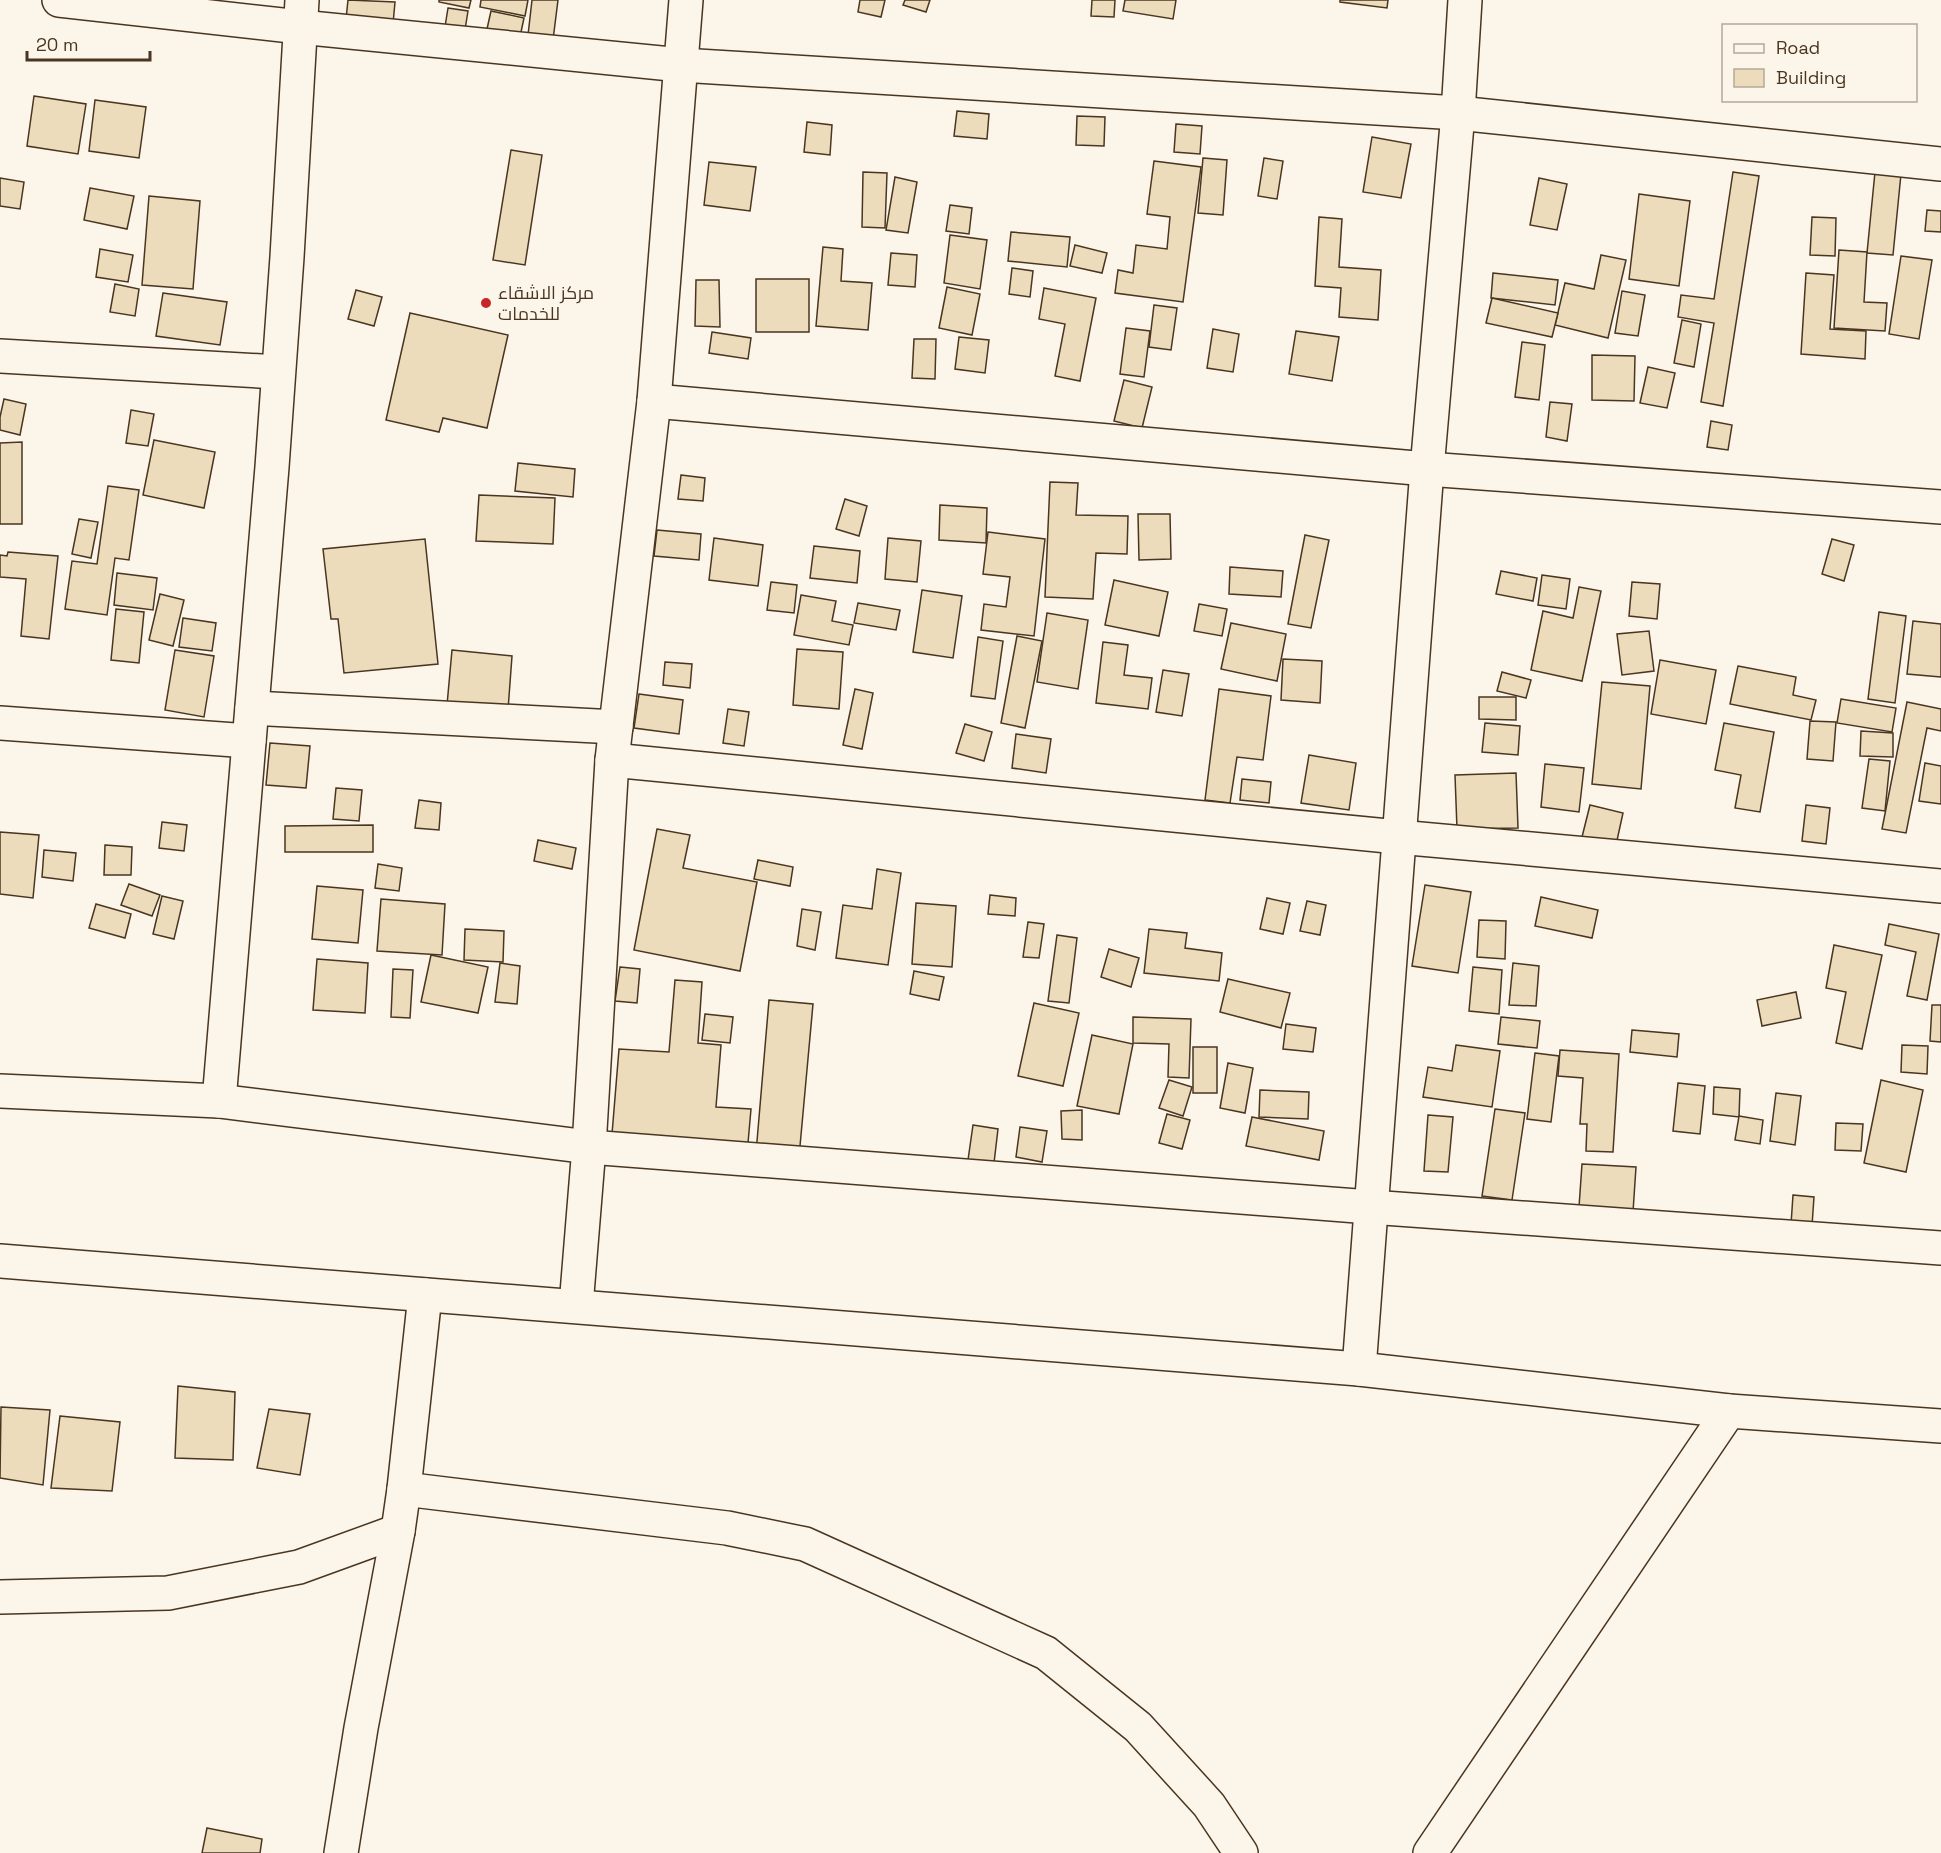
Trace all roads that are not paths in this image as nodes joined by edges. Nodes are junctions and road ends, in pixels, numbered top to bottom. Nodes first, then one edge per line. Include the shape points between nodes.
1 (59, 0) edge
2 (686, 0) edge
3 (1465, 0) edge
4 (301, 14) edge
5 (681, 64) junction
6 (1458, 113) junction
7 (1941, 164) edge
8 (0, 356) edge
9 (278, 372) junction
10 (654, 401) junction
11 (1427, 470) junction
12 (1941, 507) edge
13 (252, 708) junction
14 (0, 723) edge
15 (616, 727) junction
16 (249, 741) junction
17 (612, 760) junction
18 (1398, 837) junction
19 (1941, 886) edge
20 (0, 1091) edge
21 (219, 1101) junction
22 (588, 1147) junction
23 (1370, 1207) junction
24 (1941, 1248) edge
25 (0, 1261) edge
26 (425, 1294) junction
27 (576, 1306) junction
28 (1359, 1369) junction
29 (1729, 1411) junction
30 (1941, 1425) edge
31 (404, 1490) junction
32 (398, 1531) junction
33 (0, 1597) edge
34 (341, 1853) edge
35 (1241, 1853) edge
36 (1430, 1853) edge

1 - 4 street
2 - 5 street
3 - 6 street
4 - 5 street
4 - 9 street
5 - 6 street
5 - 10 street
6 - 7 street
6 - 11 street
8 - 9 street
9 - 13 street
10 - 11 street
10 - 15 street
11 - 12 street
11 - 18 street
13 - 15 street
13 - 16 street
14 - 16 street
15 - 17 street
16 - 21 street
17 - 18 street
17 - 22 street
18 - 19 street
18 - 23 street
20 - 21 street
21 - 22 street
22 - 23 street
22 - 27 street
23 - 24 street
23 - 28 street
25 - 26 street
26 - 27 street
26 - 31 street
27 - 28 street
28 - 29 street
29 - 30 street
29 - 36 street
31 - 32 street
31 - 35 street via 727,1528 806,1544 1047,1653 1138,1727 1209,1805
32 - 33 street via 299,1566 168,1593
32 - 34 street

